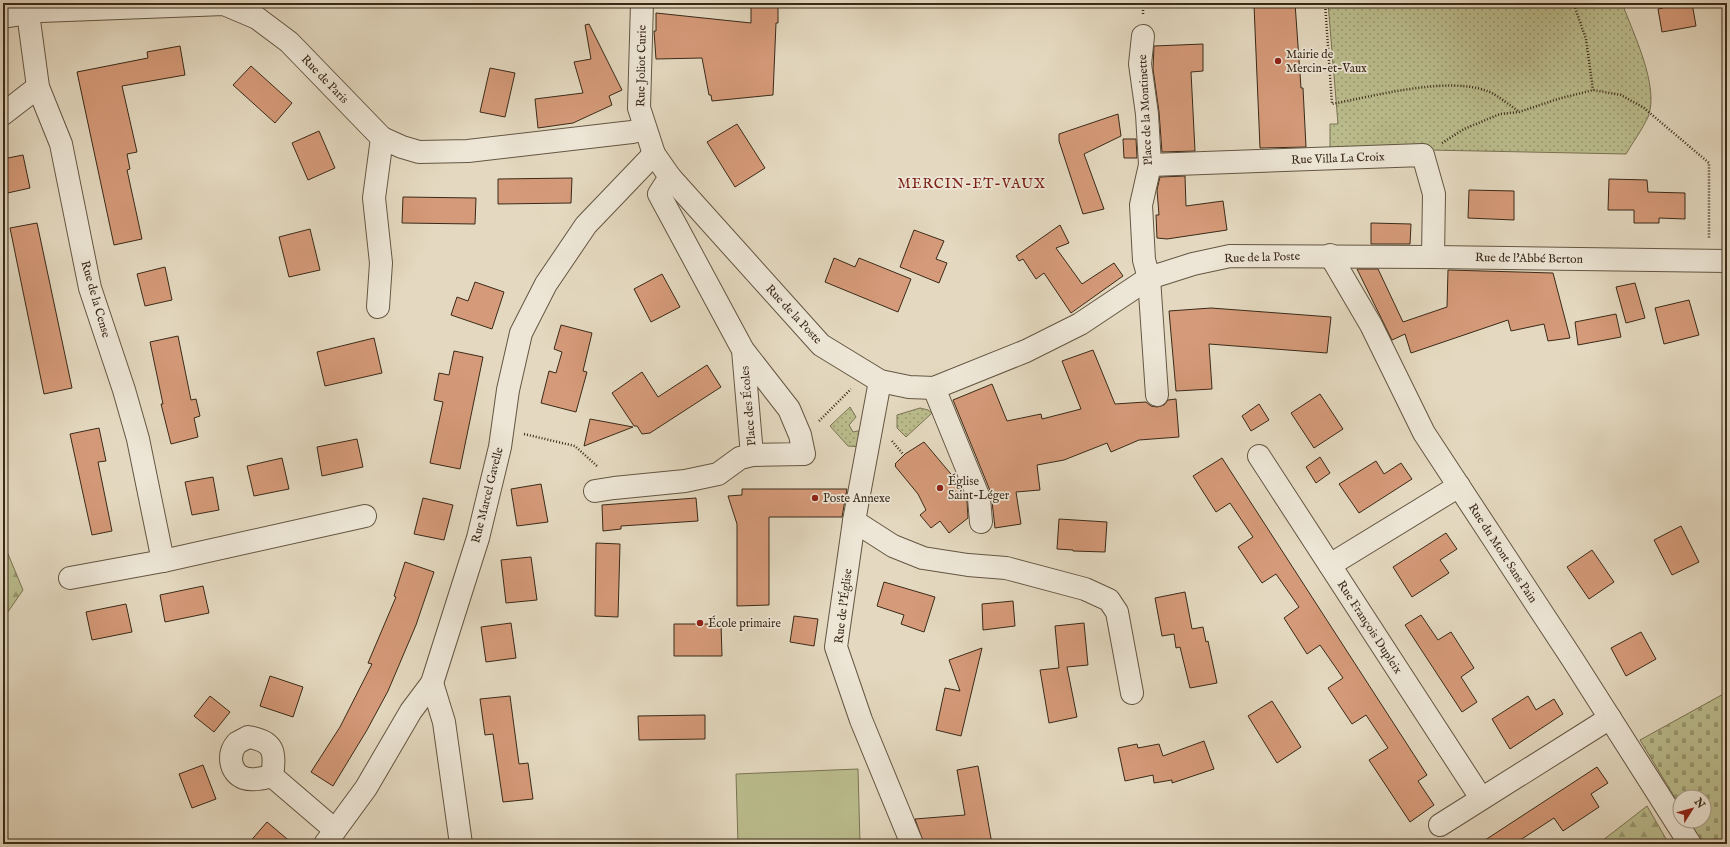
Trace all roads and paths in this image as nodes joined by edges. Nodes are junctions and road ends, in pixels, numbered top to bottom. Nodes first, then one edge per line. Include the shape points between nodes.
1 (642, 3) edge
2 (1326, 3) edge
3 (1572, 3) edge
4 (28, 13) junction
5 (3, 17) edge
6 (1143, 36) dead end
7 (38, 86) junction
8 (1593, 90) junction
9 (1519, 112) junction
10 (3, 114) edge
11 (644, 129) junction
12 (382, 138) junction
13 (654, 154) junction
14 (1423, 155) junction
15 (1150, 165) junction
16 (670, 177) junction
17 (1330, 255) junction
18 (1433, 257) junction
19 (1718, 261) edge
20 (1149, 278) junction
21 (378, 307) dead end
22 (743, 350) junction
23 (880, 381) junction
24 (934, 388) junction
25 (1157, 395) dead end
26 (845, 397) dead end
27 (823, 418) dead end
28 (502, 429) junction
29 (752, 455) junction
30 (1259, 456) dead end
31 (1459, 486) junction
32 (604, 490) joint
33 (365, 516) dead end
34 (854, 521) junction
35 (981, 522) dead end
36 (163, 561) junction
37 (1330, 565) junction
38 (70, 578) dead end
39 (432, 683) junction
40 (1132, 693) dead end
41 (1610, 718) junction
42 (272, 776) dead end
43 (1481, 798) junction
44 (1440, 825) dead end
45 (330, 837) edge
46 (462, 844) edge
47 (912, 844) edge
48 (1690, 844) edge

1 - 11 street, Rue Joliot Curie via 639,108
2 - 9 path via 1332,104 1435,86 1464,85 1488,91
3 - 8 path via 1586,39
4 - 5 street, Rue de Paris
4 - 7 street, Rue de la Cense
4 - 12 street, Rue de Paris via 47,10 224,4 257,18 289,42
6 - 15 street, Place de la Montinette via 1140,64 1147,114
7 - 10 street
7 - 36 street, Rue de la Cense via 61,144 90,288 138,439
8 - 9 path via 1558,98
8 - 19 path via 1621,95 1644,108 1709,163
9 - 14 path via 1500,114 1464,129
11 - 12 street, Rue de Paris via 483,150 435,153 419,152
11 - 13 street, Rue de la Poste
12 - 21 street via 374,198 381,263
13 - 16 street, Rue de la Poste
13 - 28 street, Rue Marcel Gavelle via 586,225 546,284 521,333
14 - 15 street, Rue Villa La Croix
14 - 18 street via 1434,194
15 - 20 street, Place de la Montinette via 1141,205 1144,260
16 - 22 street, Place des Écoles via 659,194
16 - 23 street, Rue de la Poste via 821,345
17 - 18 street, Rue de l'Abbé Berton
17 - 20 street, Rue de la Poste via 1230,256
17 - 31 street, Rue du Mont Sans Pain via 1371,325 1424,433
18 - 19 street, Rue de l'Abbé Berton
20 - 24 street, Rue de la Poste via 1080,324 1054,338
20 - 25 street
22 - 29 street, Place des Écoles
22 - 29 street, Place des Écoles via 789,409 800,435 804,454
23 - 24 street, Rue de la Poste via 910,387
23 - 34 street, Rue de l'Église
24 - 35 street via 979,498
26 - 27 path
28 - 32 path via 575,446 606,475
28 - 39 street, Rue Marcel Gavelle via 478,538
29 - 32 street via 740,458 718,474 685,481
30 - 37 street, Rue François Dupleix
31 - 37 street
31 - 41 street, Rue du Mont Sans Pain
33 - 36 street
34 - 40 street via 893,546 923,558 1006,568 1085,589 1109,600 1117,612
34 - 47 street, Rue de l'Église via 836,647 861,720
36 - 38 street
37 - 43 street, Rue François Dupleix
39 - 45 street, Rue Marcel Gavelle via 411,711 366,788
39 - 46 street via 444,722
41 - 43 street
41 - 48 street, Rue du Mont Sans Pain
42 - 45 street
43 - 44 street

